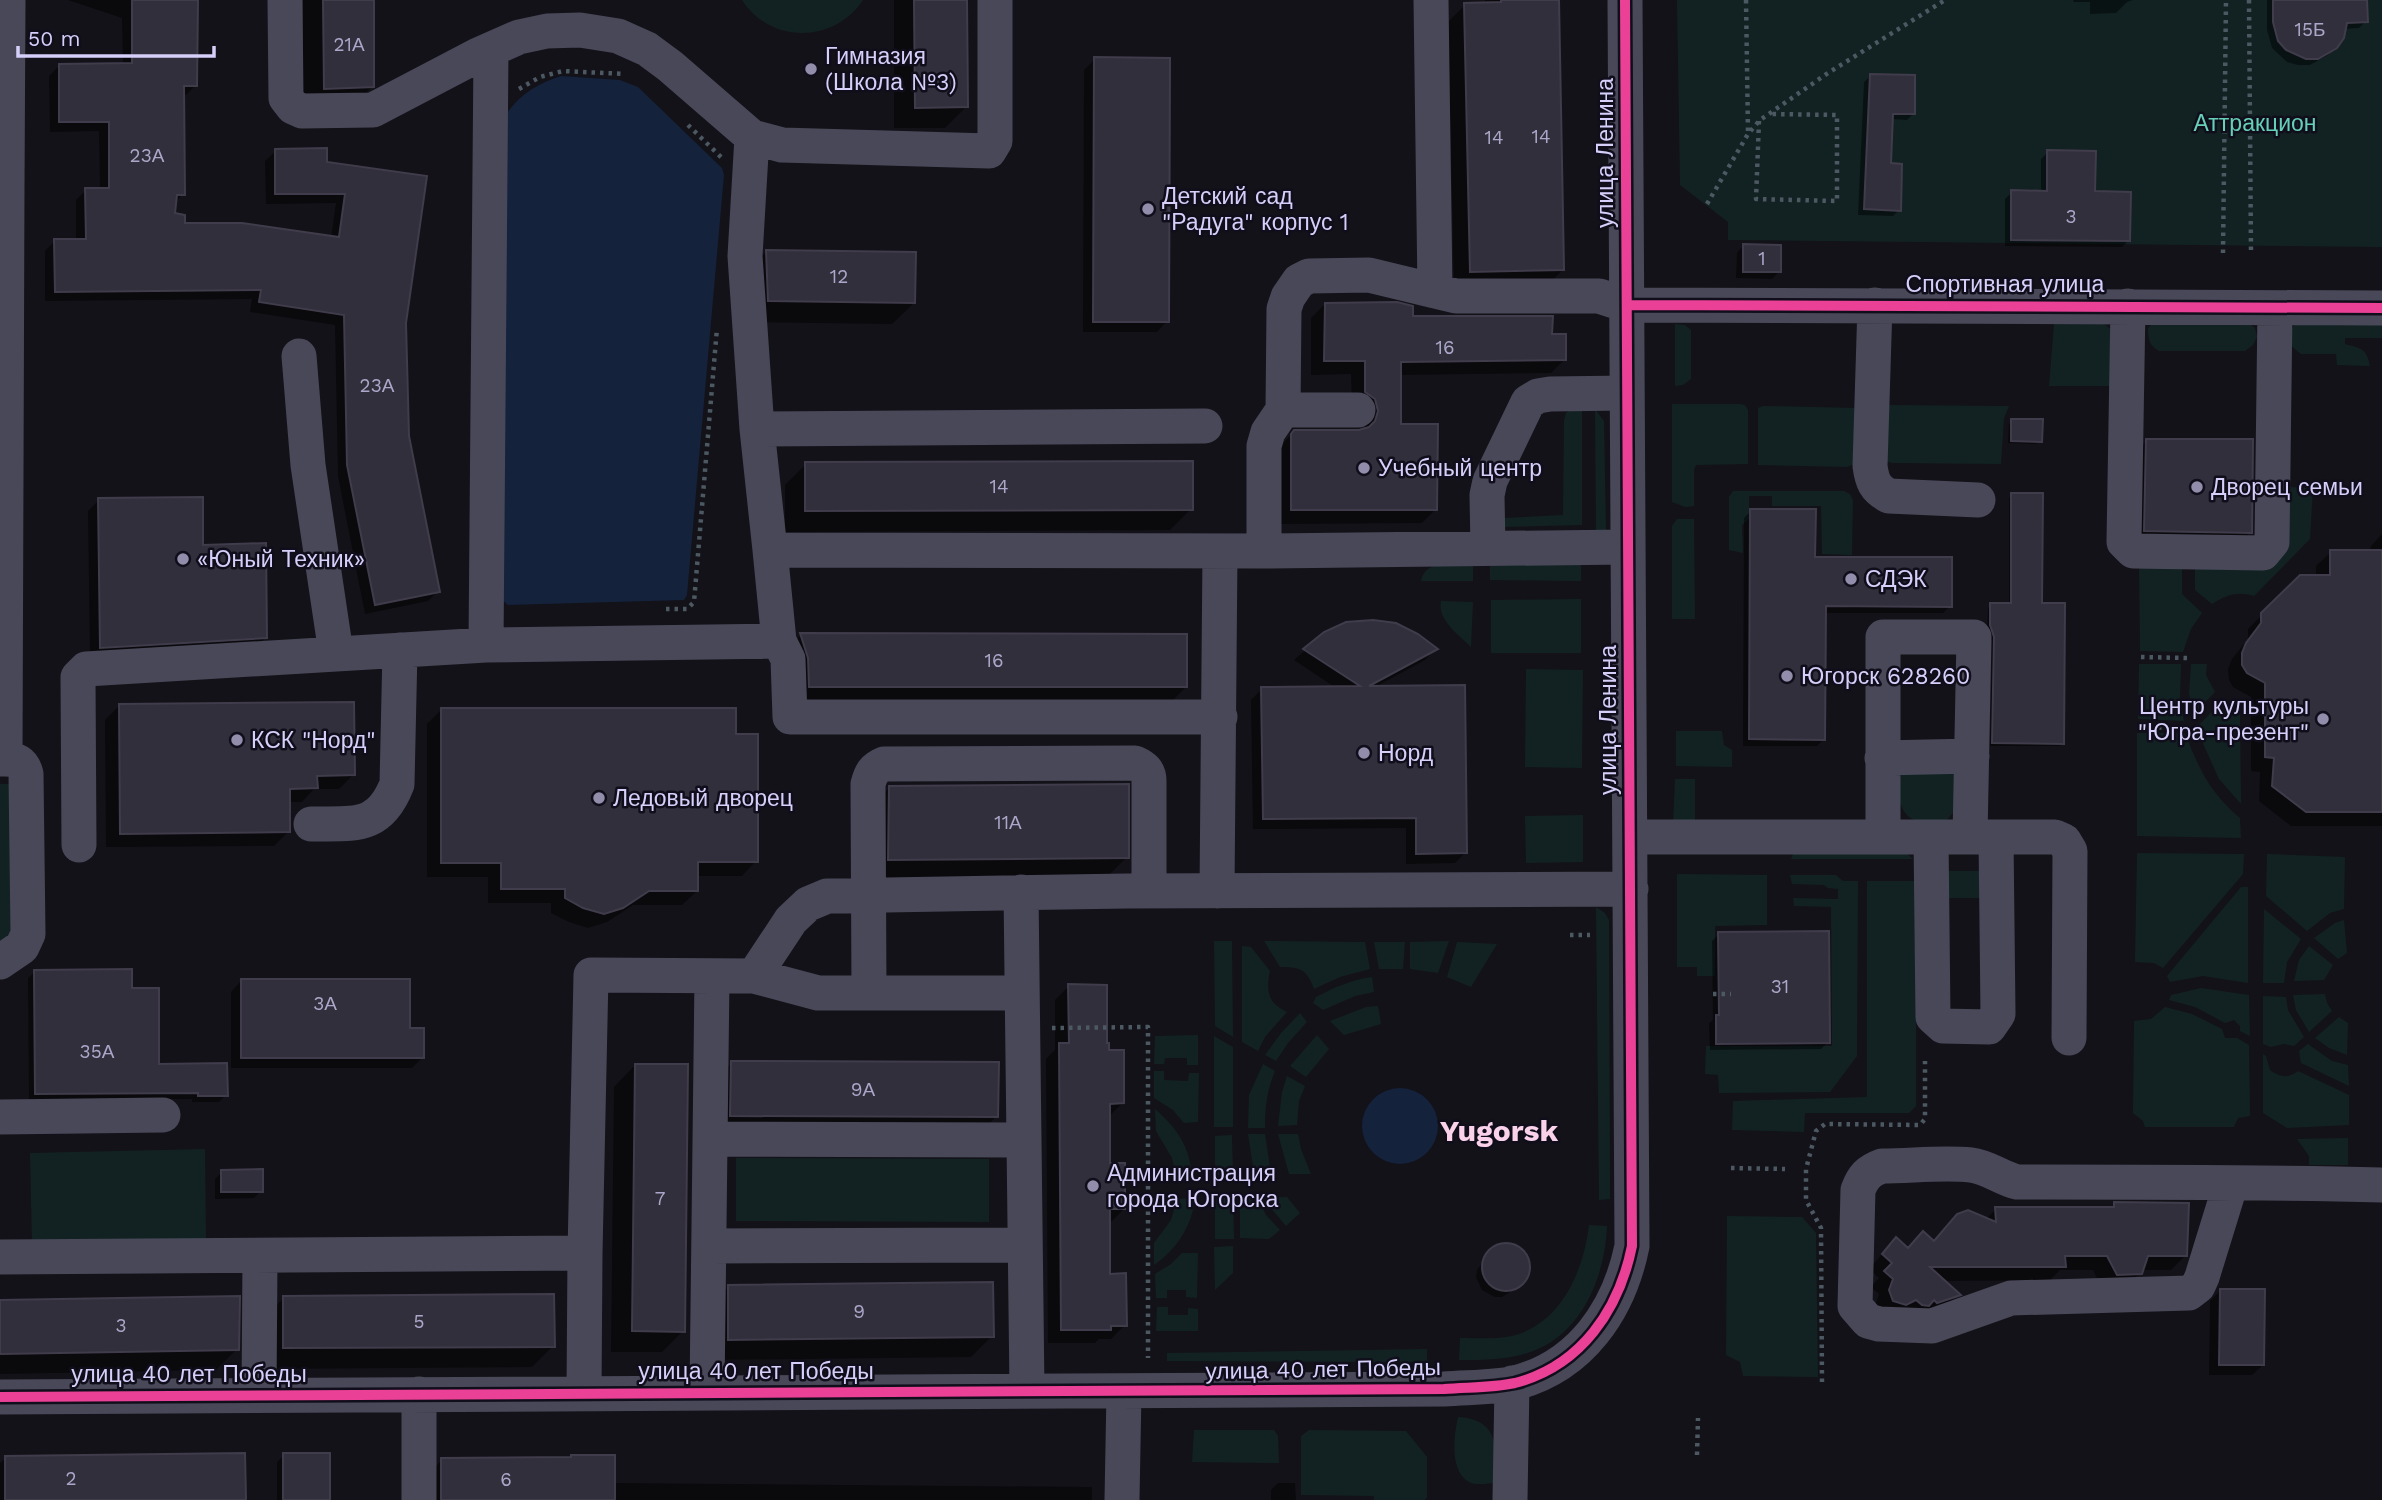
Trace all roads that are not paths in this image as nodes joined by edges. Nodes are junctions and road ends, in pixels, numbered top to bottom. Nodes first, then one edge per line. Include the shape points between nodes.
1 (8, 0) edge
2 (285, 0) edge
3 (995, 0) edge
4 (1431, 0) edge
5 (1625, 0) edge
6 (491, 50) junction
7 (751, 137) junction
8 (4, 187) edge
9 (1435, 291) junction
10 (1627, 305) junction
11 (1875, 305) junction
12 (2128, 306) junction
13 (2275, 308) junction
14 (2382, 308) edge
15 (299, 356) dead end
16 (1627, 393) junction
17 (1283, 410) junction
18 (1358, 410) dead end
19 (1205, 426) dead end
20 (757, 429) junction
21 (1978, 500) dead end
22 (1628, 547) junction
23 (1488, 548) junction
24 (770, 550) junction
25 (1220, 551) junction
26 (1264, 551) junction
27 (779, 641) junction
28 (486, 645) junction
29 (400, 650) junction
30 (336, 653) junction
31 (1220, 718) junction
32 (1972, 756) junction
33 (1882, 758) junction
34 (2, 759) edge
35 (311, 824) dead end
36 (1630, 837) junction
37 (1883, 837) junction
38 (1931, 837) junction
39 (1983, 837) junction
40 (79, 845) dead end
41 (1630, 889) junction
42 (1149, 891) junction
43 (1217, 891) junction
44 (1021, 892) junction
45 (869, 893) junction
46 (0, 962) edge
47 (712, 976) junction
48 (754, 976) junction
49 (869, 993) junction
50 (1022, 993) junction
51 (2070, 1038) dead end
52 (163, 1115) dead end
53 (0, 1117) edge
54 (710, 1139) junction
55 (1023, 1140) junction
56 (2231, 1183) junction
57 (2382, 1185) edge
58 (1025, 1245) junction
59 (709, 1246) junction
60 (585, 1253) junction
61 (260, 1256) junction
62 (0, 1258) edge
63 (1512, 1383) junction
64 (1027, 1391) junction
65 (1124, 1391) junction
66 (707, 1392) junction
67 (584, 1393) junction
68 (419, 1394) junction
69 (259, 1395) junction
70 (0, 1397) edge
71 (419, 1500) edge
72 (1122, 1500) edge
73 (1510, 1500) edge

1 - 8 street
2 - 6 street via 286,98 302,111 373,110
3 - 7 street via 995,141 989,152 782,145
4 - 9 street
5 - 10 street, улица Ленина
6 - 7 street via 547,31 618,36 670,66
6 - 28 street
7 - 20 street via 745,256
8 - 34 street
9 - 10 street, Спортивная улица via 1456,296 1599,296
9 - 17 street, Спортивная улица via 1370,275 1309,275 1298,281 1284,309
10 - 11 street, Спортивная улица
10 - 16 street, улица Ленина
11 - 12 street, Спортивная улица
11 - 21 street via 1872,481 1889,496
12 - 13 street, Спортивная улица
12 - 13 street via 2124,542 2133,551 2263,553 2272,542
13 - 14 street, Спортивная улица
15 - 30 street via 308,466
16 - 22 street, улица Ленина
16 - 23 street via 1550,394 1528,402 1490,481
17 - 18 street
17 - 26 street via 1264,446
19 - 20 street
20 - 24 street
22 - 23 street
22 - 36 street, улица Ленина
23 - 26 street
24 - 25 street
24 - 27 street
25 - 26 street
25 - 31 street
27 - 28 street
27 - 31 street via 788,659 790,717
28 - 29 street
29 - 30 street
29 - 35 street via 397,784 390,803 376,817 357,823
30 - 40 street via 86,669 78,677
31 - 43 street
32 - 33 street
32 - 33 street via 1974,637 1883,637
32 - 39 street
33 - 37 street
34 - 46 street via 18,761 26,774 29,934 22,947
36 - 37 street
36 - 41 street, улица Ленина
37 - 38 street
38 - 39 street
38 - 39 street via 1933,1017 1943,1026 1989,1027 1997,1014
39 - 51 street via 2055,837 2070,850
41 - 43 street
41 - 63 street, улица Ленина via 1632,1246 1628,1265 1605,1317 1581,1347 1554,1368
42 - 43 street
42 - 44 street
42 - 45 street via 1149,774 1143,766 884,764 876,767 869,783
44 - 45 street
44 - 50 street
45 - 48 street via 827,896 808,904
45 - 49 street
47 - 48 street
47 - 54 street
47 - 60 street via 591,975
48 - 49 street via 818,993
49 - 50 street
50 - 55 street
52 - 53 street
54 - 55 street
54 - 59 street
55 - 58 street
56 - 56 street via 2017,1182 1970,1165 1882,1166 1871,1170 1857,1190 1855,1306 1868,1321 1879,1324 1932,1326 2011,1298 2189,1293 2202,1276
56 - 57 street
58 - 59 street
58 - 64 street
59 - 66 street
60 - 61 street
60 - 67 street
61 - 62 street
61 - 69 street
63 - 65 street, улица 40 лет Победы via 1444,1389
63 - 73 street
64 - 65 street, улица 40 лет Победы
64 - 66 street, улица 40 лет Победы
65 - 72 street
66 - 67 street, улица 40 лет Победы
67 - 68 street, улица 40 лет Победы
68 - 69 street, улица 40 лет Победы
68 - 71 street
69 - 70 street, улица 40 лет Победы

